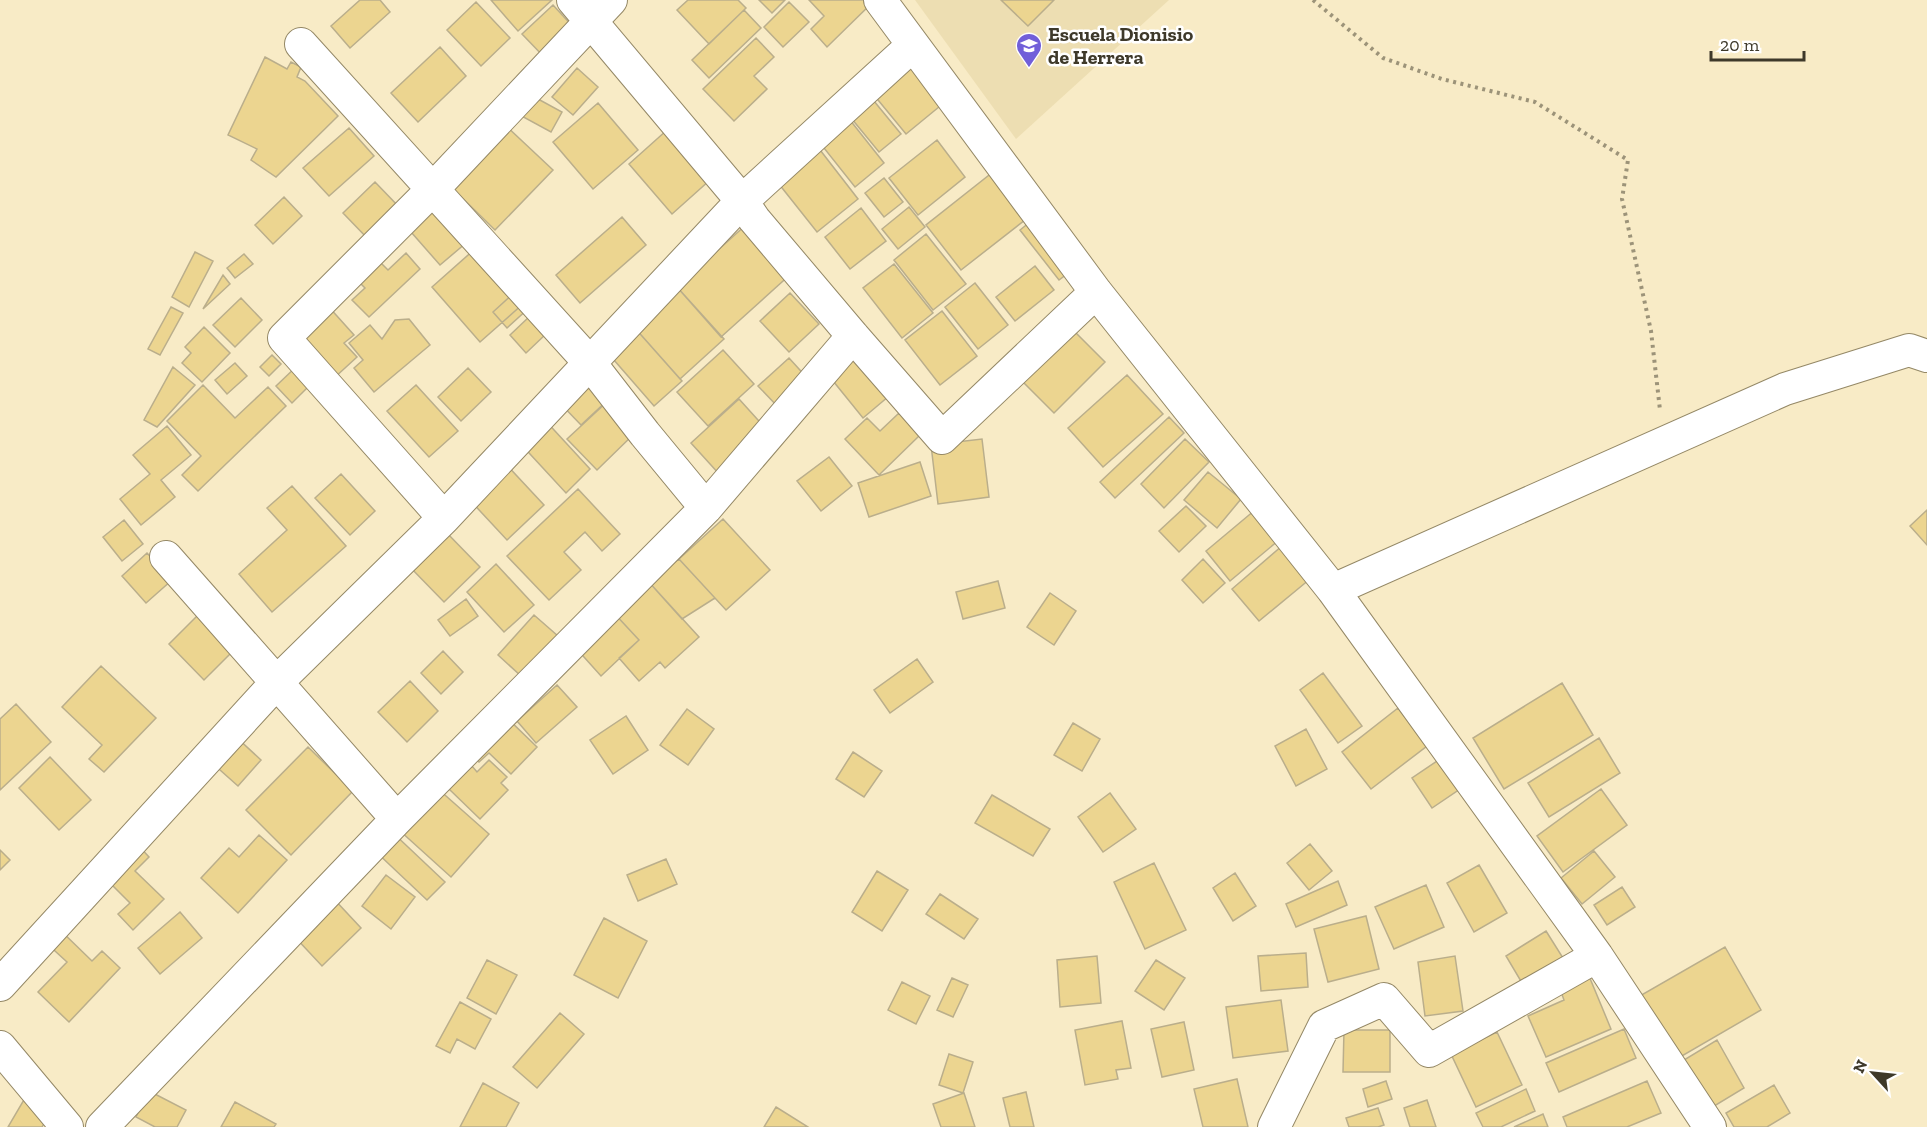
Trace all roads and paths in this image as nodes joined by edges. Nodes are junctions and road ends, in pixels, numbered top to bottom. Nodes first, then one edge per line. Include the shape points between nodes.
1 (880, 0) edge
2 (1313, 0) edge
3 (592, 7) edge
4 (301, 44) dead end
5 (913, 45) junction
6 (432, 190) junction
7 (742, 201) junction
8 (1096, 292) junction
9 (853, 336) junction
10 (1927, 356) edge
11 (590, 363) junction
12 (1663, 443) junction
13 (706, 508) junction
14 (444, 518) junction
15 (166, 557) dead end
16 (1333, 590) junction
17 (277, 682) junction
18 (397, 819) junction
19 (1598, 956) junction
20 (0, 985) edge
21 (0, 1047) edge
22 (67, 1127) edge
23 (102, 1127) edge
24 (1274, 1127) edge
25 (1710, 1127) edge

1 - 5 street
2 - 12 path via 1383,58 1442,79 1535,102 1628,160 1622,199 1651,331
3 - 6 street
3 - 7 street
4 - 6 street
5 - 7 street
5 - 8 street
6 - 11 street
6 - 14 street via 284,338
7 - 9 street
7 - 11 street
8 - 9 street via 942,438
8 - 16 street
9 - 13 street
10 - 12 street via 1909,350 1785,389
11 - 13 street
11 - 14 street
12 - 16 street
13 - 18 street
14 - 17 street
15 - 17 street
16 - 19 street
17 - 18 street
17 - 20 street
18 - 23 street
19 - 24 street via 1429,1051 1384,999 1324,1026
19 - 25 street
21 - 22 street

